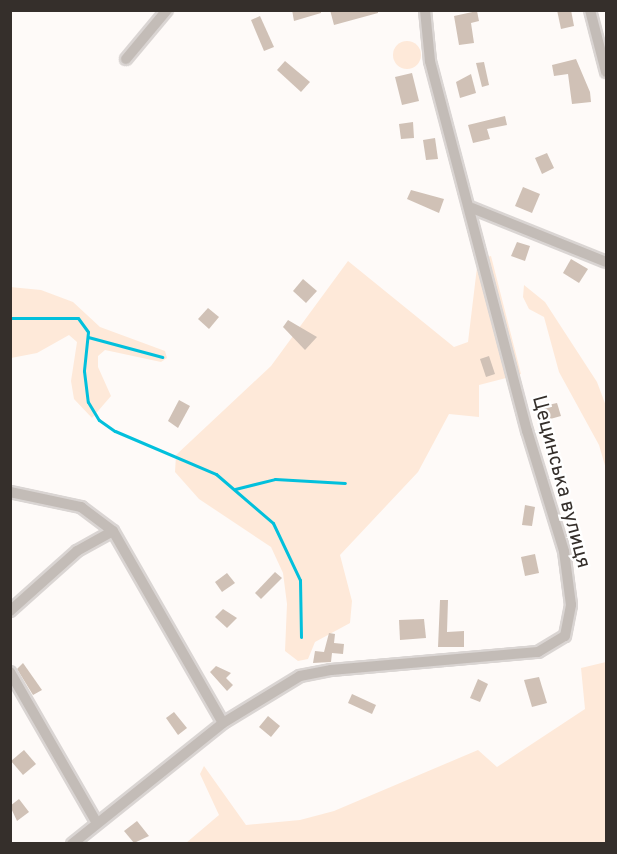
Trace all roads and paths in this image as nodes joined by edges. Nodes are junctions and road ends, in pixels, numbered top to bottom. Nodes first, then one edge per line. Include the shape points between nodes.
1 (167, 10) edge
2 (425, 10) edge
3 (590, 10) edge
4 (602, 47) edge
5 (126, 59) dead end
6 (606, 72) edge
7 (472, 208) junction
8 (606, 262) edge
9 (10, 492) edge
10 (113, 531) junction
11 (10, 611) edge
12 (10, 672) edge
13 (224, 723) junction
14 (97, 823) junction
15 (72, 843) edge

1 - 5 street
2 - 7 street, Цецинська вулиця via 430,61
3 - 4 street
4 - 6 street
7 - 8 street
7 - 13 street, Цецинська вулиця via 527,431 564,551 571,605 565,636 538,652 300,676
9 - 10 street via 81,507
10 - 11 street via 77,551
10 - 13 street
12 - 14 street
13 - 14 street, Цецинська вулиця
14 - 15 street, Цецинська вулиця

